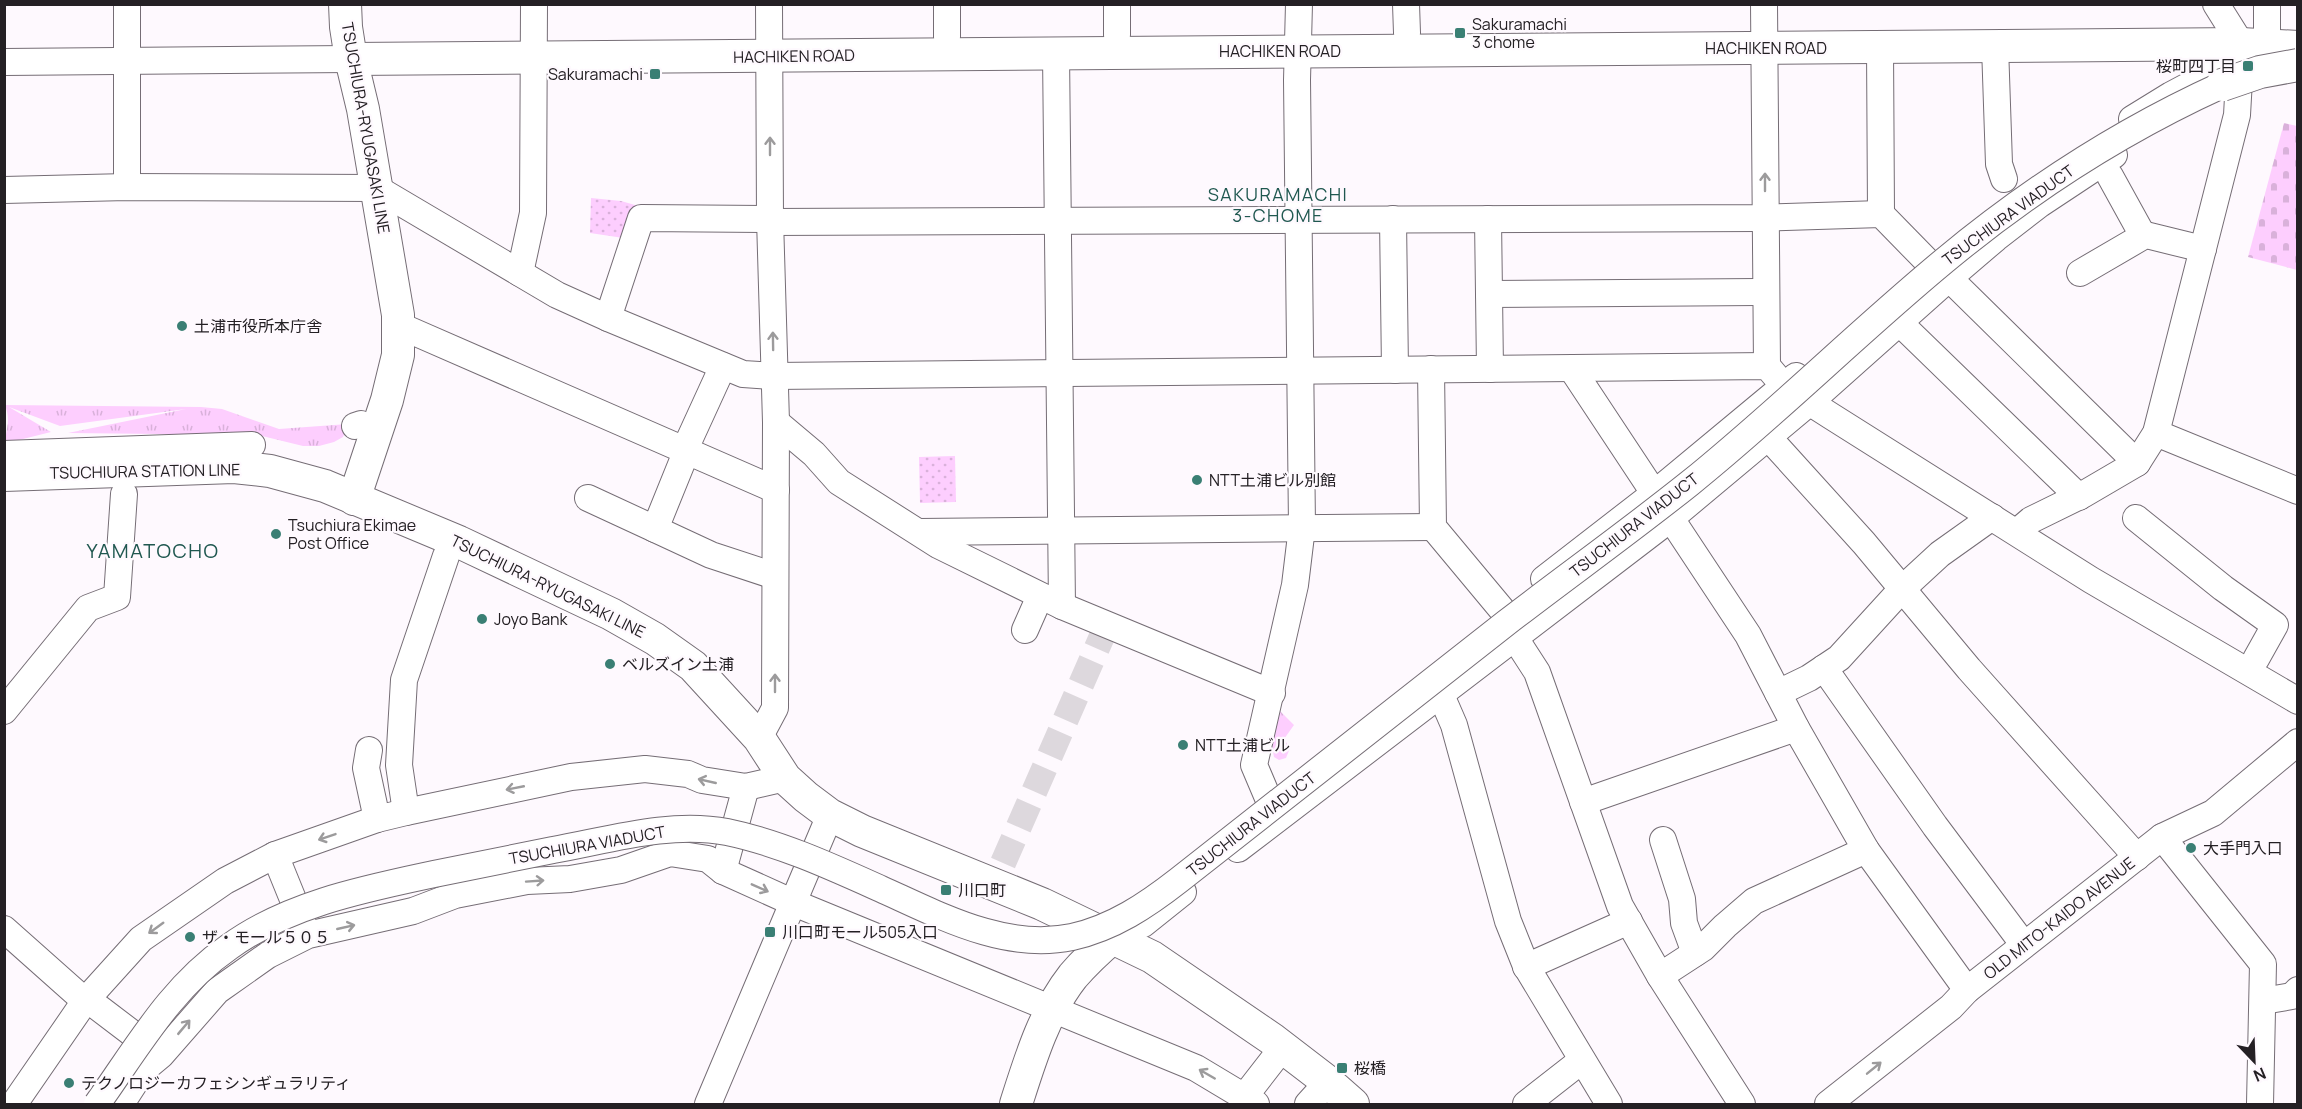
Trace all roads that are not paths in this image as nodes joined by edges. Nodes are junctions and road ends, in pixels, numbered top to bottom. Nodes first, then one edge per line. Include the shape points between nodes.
1 (127, 4) edge
2 (345, 4) edge
3 (534, 4) edge
4 (768, 4) edge
5 (947, 4) edge
6 (1117, 4) edge
7 (1299, 4) edge
8 (1406, 4) edge
9 (1764, 4) edge
10 (2199, 4) edge
11 (2216, 4) edge
12 (2267, 4) edge
13 (1407, 33) dead end
14 (1117, 35) dead end
15 (948, 37) dead end
16 (2208, 45) junction
17 (1995, 46) junction
18 (1880, 47) junction
19 (1764, 48) junction
20 (1299, 51) junction
21 (1056, 53) junction
22 (769, 56) junction
23 (534, 58) junction
24 (351, 59) junction
25 (127, 60) junction
26 (11, 63) edge
27 (2265, 63) edge
28 (2110, 176) dead end
29 (2004, 179) dead end
30 (127, 187) junction
31 (376, 188) junction
32 (4, 190) edge
33 (1881, 214) junction
34 (1765, 218) junction
35 (1393, 219) junction
36 (1488, 219) junction
37 (770, 220) junction
38 (1299, 220) junction
39 (1058, 222) junction
40 (2142, 234) junction
41 (2203, 249) junction
42 (1928, 261) junction
43 (520, 273) junction
44 (2080, 273) dead end
45 (1957, 285) dead end
46 (1758, 292) dead end
47 (1489, 294) junction
48 (608, 318) junction
49 (398, 325) junction
50 (1907, 330) dead end
51 (723, 366) junction
52 (1767, 366) junction
53 (1431, 369) junction
54 (1490, 369) junction
55 (1572, 369) junction
56 (1395, 370) junction
57 (1300, 372) junction
58 (1060, 375) junction
59 (774, 376) junction
60 (1784, 386) junction
61 (1809, 402) junction
62 (776, 422) junction
63 (2156, 433) junction
64 (1768, 437) junction
65 (252, 445) dead end
66 (686, 450) junction
67 (4, 454) edge
68 (2137, 463) junction
69 (4, 475) edge
70 (776, 489) junction
71 (2298, 491) edge
72 (1655, 493) junction
73 (124, 494) dead end
74 (2079, 497) junction
75 (588, 498) dead end
76 (354, 499) junction
77 (1992, 517) junction
78 (2136, 518) dead end
79 (1670, 519) junction
80 (1302, 527) junction
81 (1433, 527) junction
82 (655, 529) junction
83 (1061, 529) junction
84 (919, 532) junction
85 (2017, 532) junction
86 (446, 556) dead end
87 (775, 576) junction
88 (1902, 589) junction
89 (1051, 601) junction
90 (1503, 611) junction
91 (1025, 630) dead end
92 (1515, 638) junction
93 (2256, 659) dead end
94 (1824, 668) junction
95 (1272, 693) junction
96 (1778, 693) junction
97 (1441, 695) junction
98 (2298, 701) edge
99 (4, 711) edge
100 (1796, 728) junction
101 (759, 738) junction
102 (2298, 741) edge
103 (369, 750) dead end
104 (785, 778) junction
105 (746, 787) junction
106 (1268, 798) junction
107 (1583, 802) junction
108 (406, 812) junction
109 (830, 815) junction
110 (377, 819) junction
111 (2162, 837) junction
112 (1663, 840) dead end
113 (1866, 850) junction
114 (275, 855) junction
115 (2137, 857) junction
116 (723, 871) junction
117 (794, 903) junction
118 (1629, 921) junction
119 (4, 928) edge
120 (308, 935) junction
121 (1113, 937) junction
122 (2018, 937) dead end
123 (1695, 953) junction
124 (1526, 967) junction
125 (1660, 976) junction
126 (1967, 990) junction
127 (2298, 990) edge
128 (86, 1000) junction
129 (2263, 1001) junction
130 (1053, 1008) junction
131 (1283, 1047) junction
132 (161, 1055) junction
133 (1581, 1061) junction
134 (1318, 1093) edge
135 (1251, 1100) edge
136 (15, 1104) edge
137 (98, 1104) edge
138 (121, 1104) edge
139 (708, 1104) edge
140 (1016, 1104) edge
141 (1353, 1104) edge
142 (1526, 1104) edge
143 (1609, 1104) edge
144 (1742, 1104) edge
145 (1828, 1104) edge
146 (2260, 1104) edge

1 - 25 street
2 - 24 main road, TSUCHIURA-RYUGASAKI LINE
3 - 23 street
4 - 22 street
5 - 15 street
6 - 14 street
7 - 20 street
8 - 13 street
9 - 19 street
10 - 16 street via 2208,24
11 - 27 street
12 - 27 street
16 - 17 main road, HACHIKEN ROAD
16 - 27 main road
17 - 18 main road, HACHIKEN ROAD
17 - 29 street via 1999,164
18 - 19 main road, HACHIKEN ROAD
18 - 33 street
19 - 20 main road, HACHIKEN ROAD
34 -> 19 street
20 - 21 main road, HACHIKEN ROAD
20 - 38 street
21 - 22 main road, HACHIKEN ROAD
21 - 39 street
22 - 23 main road, HACHIKEN ROAD
37 -> 22 street
23 - 24 main road, HACHIKEN ROAD
23 - 43 street via 533,213
24 - 25 street
24 - 31 main road, TSUCHIURA-RYUGASAKI LINE
25 - 26 street
25 - 30 street
27 - 41 street via 2237,115
27 - 42 street via 2171,95 2026,186
27 - 61 street via 2040,204
27 - 137 street, TSUCHIURA VIADUCT, bridge via 2175,106 2024,200 1922,280 1690,482 1148,904 1117,921 1074,936 1020,939 965,925 833,868 742,836 696,829 637,834 366,888 257,929 201,969 168,1001
28 - 40 street
30 - 31 street
30 - 32 street
31 - 43 street
31 - 49 main road, TSUCHIURA-RYUGASAKI LINE
33 - 34 street
33 - 42 street
34 - 36 street
34 - 52 street
35 - 36 street
35 - 38 street
35 - 56 street
36 - 47 street
37 - 39 street
37 - 48 street via 641,218
59 -> 37 street
38 - 39 street
38 - 57 street
39 - 58 street
40 - 41 street
40 - 44 street
41 - 63 street
42 - 60 street
43 - 48 street
45 - 68 street
46 - 47 street
47 - 54 street
48 - 51 street
49 - 66 street
49 - 76 main road, TSUCHIURA-RYUGASAKI LINE via 398,355 387,400
50 - 74 street
51 - 59 street via 743,374
51 - 66 street
52 - 55 street
52 - 60 street
53 - 54 street
53 - 56 street
53 - 81 street
54 - 55 street
55 - 72 street
56 - 57 street
57 - 58 street
57 - 80 street
58 - 59 street
58 - 83 street
59 - 62 street
60 - 61 street
60 - 72 street
61 - 64 street
61 - 77 street
62 - 70 street
62 - 84 street via 814,454 839,483
63 - 68 street
63 - 71 street
64 - 79 street
64 - 88 street
65 - 67 street
66 - 70 street
66 - 82 street
68 - 74 street
69 - 76 main road, TSUCHIURA STATION LINE via 234,467 299,477
70 - 87 street
72 - 79 street
72 - 90 street
73 - 99 street via 117,597 88,608
74 - 85 street via 2031,520
75 - 82 street
76 - 101 main road, TSUCHIURA-RYUGASAKI LINE via 527,573 656,639 693,666
77 - 85 street
77 - 88 street via 1940,554
78 - 93 street via 2275,625
79 - 92 street
79 - 96 street via 1748,635
80 - 81 street
80 - 83 street
80 - 95 street via 1295,585
81 - 90 street
82 - 87 street via 711,555
83 - 84 street
83 - 89 street
84 - 89 street via 938,546
85 - 98 street
86 - 108 street via 404,680 399,765
101 -> 87 street via 775,708
88 - 94 street via 1839,658
88 - 115 street
89 - 91 street
89 - 95 street
90 - 92 street
90 - 106 street
92 - 97 street
92 - 107 street via 1537,672
94 - 96 street
94 - 122 street
95 - 106 street via 1254,765
96 - 100 street
97 - 121 street via 1143,924
97 - 124 street via 1454,725 1508,921
100 - 107 street
100 - 113 street
101 - 104 main road, TSUCHIURA-RYUGASAKI LINE
102 - 111 street, OLD MITO-KAIDO AVENUE via 2213,813
103 - 110 street via 366,768
104 - 105 street
104 - 109 main road, TSUCHIURA-RYUGASAKI LINE
105 -> 108 street via 645,769 571,777
105 - 116 street
106 - 121 street via 1127,914
107 - 118 street
108 - 110 street
109 - 117 street
109 - 121 main road, TSUCHIURA-RYUGASAKI LINE
110 -> 114 street
111 - 115 street, OLD MITO-KAIDO AVENUE
111 - 129 street via 2263,964
112 - 123 street
113 - 123 street via 1754,901
113 - 126 street
114 - 120 street
114 -> 128 street via 225,881 141,939
115 - 126 street, OLD MITO-KAIDO AVENUE
116 -> 117 street
120 -> 116 street via 413,911 455,895 527,881 570,879 621,870 670,853 708,859
117 - 130 street
117 - 139 street
118 - 124 street
118 - 125 street
119 - 128 street
132 -> 120 street via 217,991 268,955
121 - 130 main road via 1083,965
121 - 131 main road, TSUCHIURA-RYUGASAKI LINE via 1166,966
123 - 125 street
124 - 133 street
125 - 144 street
145 -> 126 street, OLD MITO-KAIDO AVENUE
127 - 129 street via 2292,996
128 - 132 street
128 - 136 street
129 - 146 street
135 -> 130 street via 1196,1068
130 - 140 main road
131 - 134 main road, TSUCHIURA-RYUGASAKI LINE
131 - 135 street
132 - 138 street via 143,1070
133 - 142 street
133 - 143 street
134 - 141 main road, TSUCHIURA-RYUGASAKI LINE

